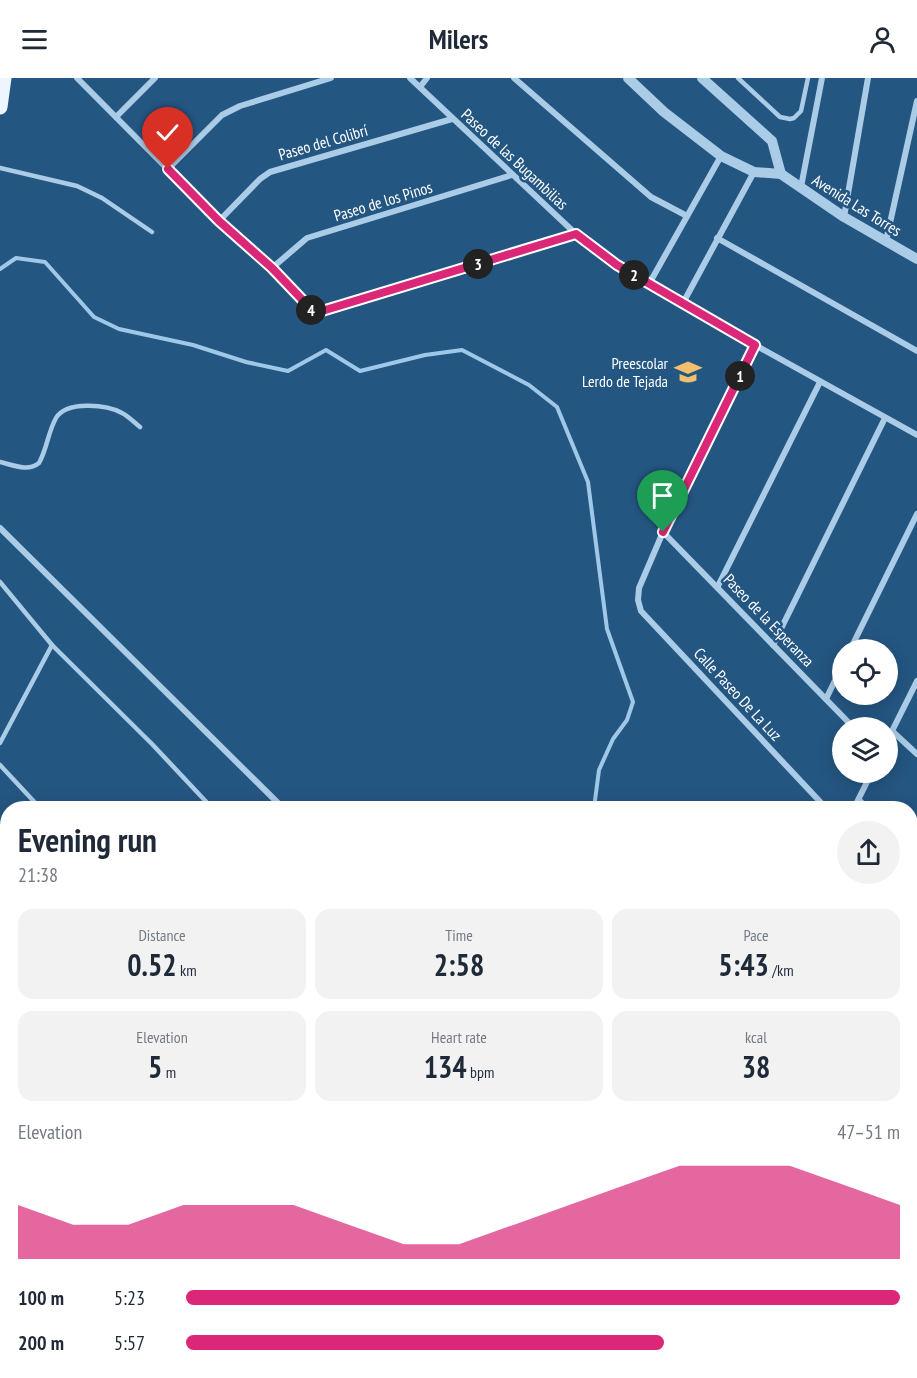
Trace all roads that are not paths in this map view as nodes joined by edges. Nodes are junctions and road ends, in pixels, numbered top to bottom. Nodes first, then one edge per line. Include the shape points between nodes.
1 (4, 78) edge
2 (77, 78) edge
3 (155, 78) edge
4 (332, 78) edge
5 (410, 78) edge
6 (427, 78) edge
7 (514, 78) edge
8 (628, 78) edge
9 (702, 78) edge
10 (738, 78) edge
11 (808, 78) edge
12 (822, 78) edge
13 (868, 78) edge
14 (420, 87) junction
15 (917, 102) edge
16 (0, 107) edge
17 (116, 117) junction
18 (452, 119) junction
19 (721, 156) junction
20 (0, 168) edge
21 (168, 169) junction
22 (754, 172) junction
23 (781, 174) junction
24 (512, 175) junction
25 (801, 187) junction
26 (687, 216) junction
27 (844, 217) junction
28 (219, 221) junction
29 (153, 232) dead end
30 (576, 234) junction
31 (717, 238) junction
32 (885, 242) junction
33 (917, 259) edge
34 (272, 268) junction
35 (649, 284) junction
36 (683, 303) junction
37 (755, 345) junction
38 (917, 351) edge
39 (820, 382) junction
40 (885, 418) junction
41 (140, 428) dead end
42 (917, 435) edge
43 (0, 462) edge
44 (917, 514) edge
45 (0, 528) edge
46 (663, 532) junction
47 (0, 582) edge
48 (718, 586) junction
49 (855, 639) edge
50 (52, 645) junction
51 (773, 645) junction
52 (917, 681) edge
53 (832, 687) edge
54 (826, 699) junction
55 (843, 717) edge
56 (898, 719) edge
57 (898, 737) edge
58 (0, 743) edge
59 (917, 754) edge
60 (0, 765) edge
61 (866, 783) edge
62 (858, 800) edge
63 (33, 801) edge
64 (205, 801) edge
65 (276, 801) edge
66 (819, 801) edge

1 - 16 main road
2 - 17 street
3 - 17 street
4 - 21 street via 222,115
5 - 14 street, Paseo de las Bugambilias
6 - 14 street
7 - 26 street via 651,197
8 - 19 street, Avenida Las Torres
9 - 23 street via 772,141
10 - 11 lane via 785,119 794,118 801,111
12 - 25 street
13 - 27 street
14 - 18 street, Paseo de las Bugambilias
15 - 32 street
17 - 21 street
18 - 24 street, Paseo de las Bugambilias
18 - 28 street, Paseo del Colibrí via 270,172
19 - 22 street, Avenida Las Torres
19 - 26 street
20 - 29 lane via 77,186
21 - 28 street
22 - 23 street, Avenida Las Torres
22 - 31 street
23 - 25 street, Avenida Las Torres
24 - 30 street, Paseo de las Bugambilias
24 - 34 street, Paseo de los Pinos via 307,238
25 - 27 street, Avenida Las Torres
26 - 35 street
27 - 32 street, Avenida Las Torres
28 - 34 street
30 - 34 street via 317,311 310,309
30 - 35 street, Paseo de las Bugambilias
31 - 36 street
31 - 38 street
32 - 33 street, Avenida Las Torres
35 - 36 street, Paseo de las Bugambilias
36 - 37 street, Paseo de las Bugambilias
37 - 39 street, Paseo de las Bugambilias
37 - 46 street
39 - 40 street, Paseo de las Bugambilias
39 - 48 street
40 - 42 street, Paseo de las Bugambilias
40 - 51 street
41 - 43 lane via 122,412 102,407 69,407 55,419 43,456 34,467
44 - 49 street
45 - 65 street
46 - 48 street, Paseo de la Esperanza
46 - 66 street, Calle Paseo De La Luz via 638,594 641,611
47 - 50 lane
48 - 51 street, Paseo de la Esperanza
50 - 58 lane
50 - 64 lane
51 - 54 street, Paseo de la Esperanza
52 - 56 street
53 - 54 street
54 - 55 street, Paseo de la Esperanza
57 - 59 street
60 - 63 lane
61 - 62 street

